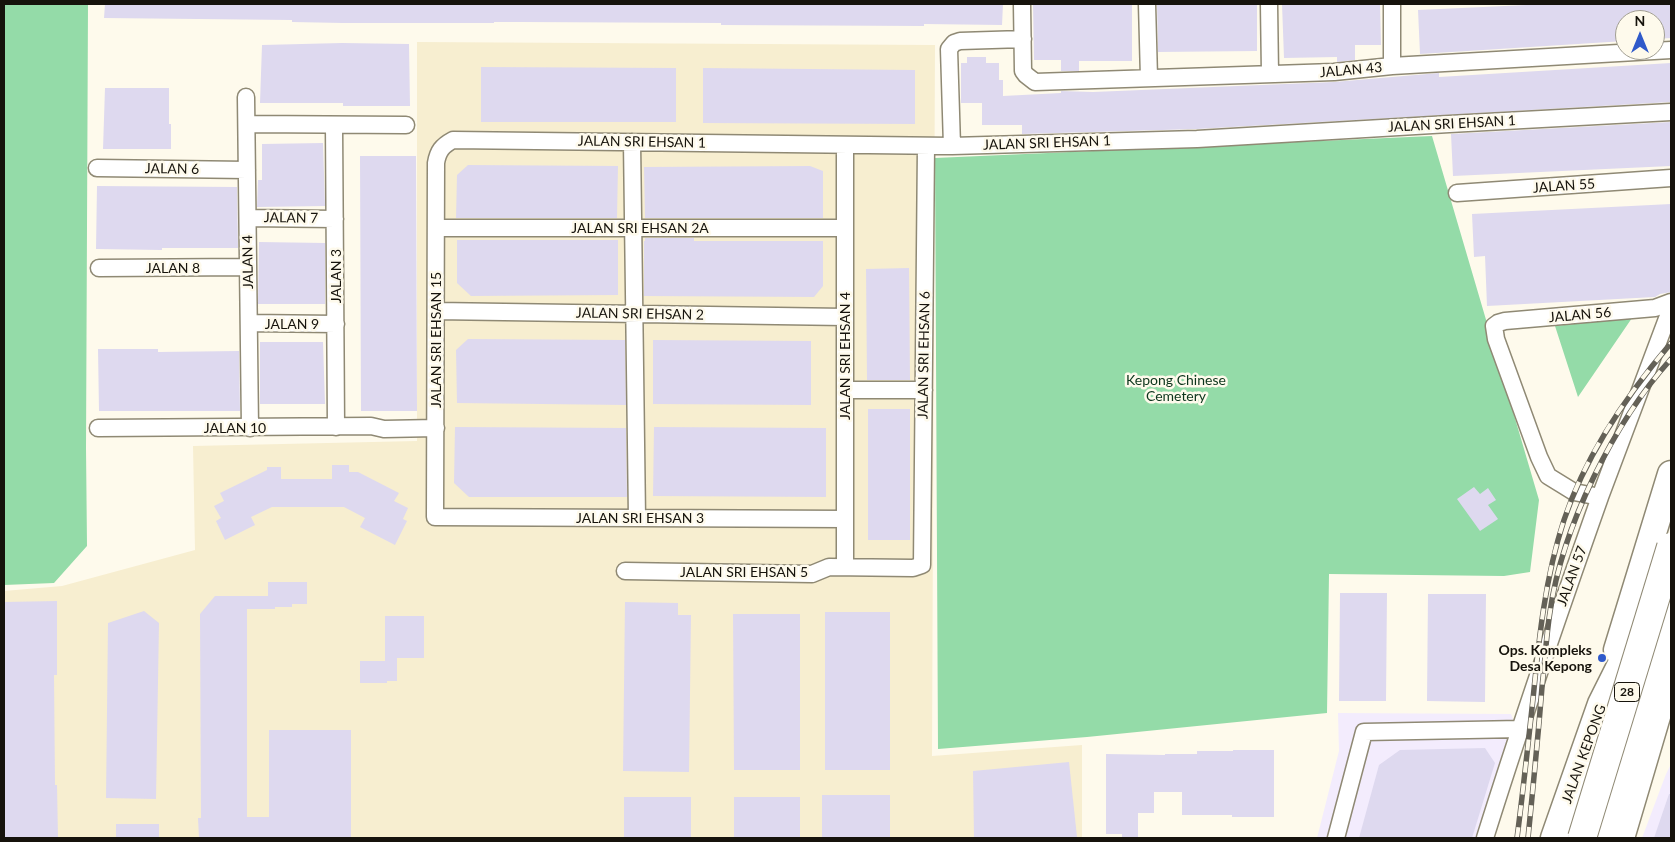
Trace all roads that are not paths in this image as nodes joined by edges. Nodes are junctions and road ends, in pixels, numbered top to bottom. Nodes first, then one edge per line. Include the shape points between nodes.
1 (1022, 4) edge
2 (1147, 4) edge
3 (1269, 4) edge
4 (1392, 4) edge
5 (1023, 39) junction
6 (1671, 50) edge
7 (1392, 66) junction
8 (1270, 74) junction
9 (1149, 78) junction
10 (246, 97) dead end
11 (1671, 112) edge
12 (247, 124) junction
13 (334, 125) junction
14 (406, 125) dead end
15 (632, 142) junction
16 (845, 145) junction
17 (926, 146) junction
18 (952, 146) junction
19 (436, 163) joint
20 (97, 168) dead end
21 (247, 170) junction
22 (1671, 178) edge
23 (1458, 193) dead end
24 (248, 218) junction
25 (335, 219) junction
26 (436, 228) junction
27 (632, 228) junction
28 (845, 228) junction
29 (99, 268) dead end
30 (248, 268) junction
31 (1671, 302) edge
32 (1663, 308) edge
33 (436, 311) junction
34 (633, 314) junction
35 (845, 317) junction
36 (249, 324) junction
37 (336, 324) junction
38 (845, 390) junction
39 (924, 390) junction
40 (436, 424) junction
41 (336, 427) junction
42 (98, 428) dead end
43 (250, 428) junction
44 (1671, 474) edge
45 (1600, 497) junction
46 (435, 517) joint
47 (637, 518) junction
48 (845, 519) junction
49 (1671, 547) edge
50 (922, 565) joint
51 (1671, 565) edge
52 (845, 567) junction
53 (625, 571) dead end
54 (1658, 616) edge
55 (1671, 669) edge
56 (1601, 704) junction
57 (1665, 717) edge
58 (1520, 729) junction
59 (1616, 835) edge
60 (1336, 838) edge
61 (1485, 838) edge
62 (1554, 838) edge
63 (1582, 838) edge

1 - 5 street
2 - 9 street
3 - 8 street
4 - 7 street
5 - 9 street, JALAN 43 via 1024,71 1035,82
5 - 18 street via 960,41 950,49
6 - 7 street, JALAN 43
7 - 8 street, JALAN 43
8 - 9 street, JALAN 43
10 - 12 street, JALAN 4
11 - 18 street, JALAN SRI EHSAN 1 via 1197,139
12 - 13 street
12 - 21 street, JALAN 4
13 - 14 street
13 - 25 street, JALAN 3
15 - 16 street, JALAN SRI EHSAN 1
15 - 19 street, JALAN SRI EHSAN 1 via 453,140 438,153
15 - 27 street
16 - 17 street, JALAN SRI EHSAN 1
16 - 28 street, JALAN SRI EHSAN 4
17 - 18 street, JALAN SRI EHSAN 1
17 - 39 street, JALAN SRI EHSAN 6
19 - 26 street, JALAN SRI EHSAN 15
20 - 21 street, JALAN 6
21 - 24 street, JALAN 4
22 - 23 street, JALAN 55
24 - 25 street, JALAN 7
24 - 30 street, JALAN 4
25 - 37 street, JALAN 3
26 - 27 street, JALAN SRI EHSAN 2A
26 - 33 street, JALAN SRI EHSAN 15
27 - 28 street, JALAN SRI EHSAN 2A
27 - 34 street
28 - 35 street, JALAN SRI EHSAN 4
29 - 30 street, JALAN 8
30 - 36 street, JALAN 4
31 - 32 street
32 - 45 street, JALAN 57
32 - 45 street, JALAN 56 via 1505,321 1494,326 1548,476 1574,492
33 - 34 street, JALAN SRI EHSAN 2
33 - 40 street, JALAN SRI EHSAN 15
34 - 35 street, JALAN SRI EHSAN 2
34 - 47 street
35 - 38 street, JALAN SRI EHSAN 4
36 - 37 street, JALAN 9
36 - 43 street, JALAN 4
37 - 41 street, JALAN 3
38 - 39 street
38 - 48 street, JALAN SRI EHSAN 4
39 - 50 street, JALAN SRI EHSAN 6
40 - 41 street, JALAN 10 via 387,421 371,426
40 - 46 street, JALAN SRI EHSAN 15
41 - 43 street, JALAN 10
42 - 43 street, JALAN 10
44 - 56 main road
45 - 58 street, JALAN 57
46 - 47 street, JALAN SRI EHSAN 3
47 - 48 street, JALAN SRI EHSAN 3
48 - 52 street, JALAN SRI EHSAN 4
49 - 63 highway, 28, bridge
50 - 52 street, JALAN SRI EHSAN 5 via 913,568
51 - 54 main road, JALAN KEPONG, bridge
52 - 53 street, JALAN SRI EHSAN 5 via 829,567 812,574
54 - 56 main road, JALAN KEPONG
54 - 59 highway, 28
55 - 57 main road
56 - 62 main road, JALAN KEPONG
57 - 59 main road
58 - 60 street via 1364,732
58 - 61 street, JALAN 57

